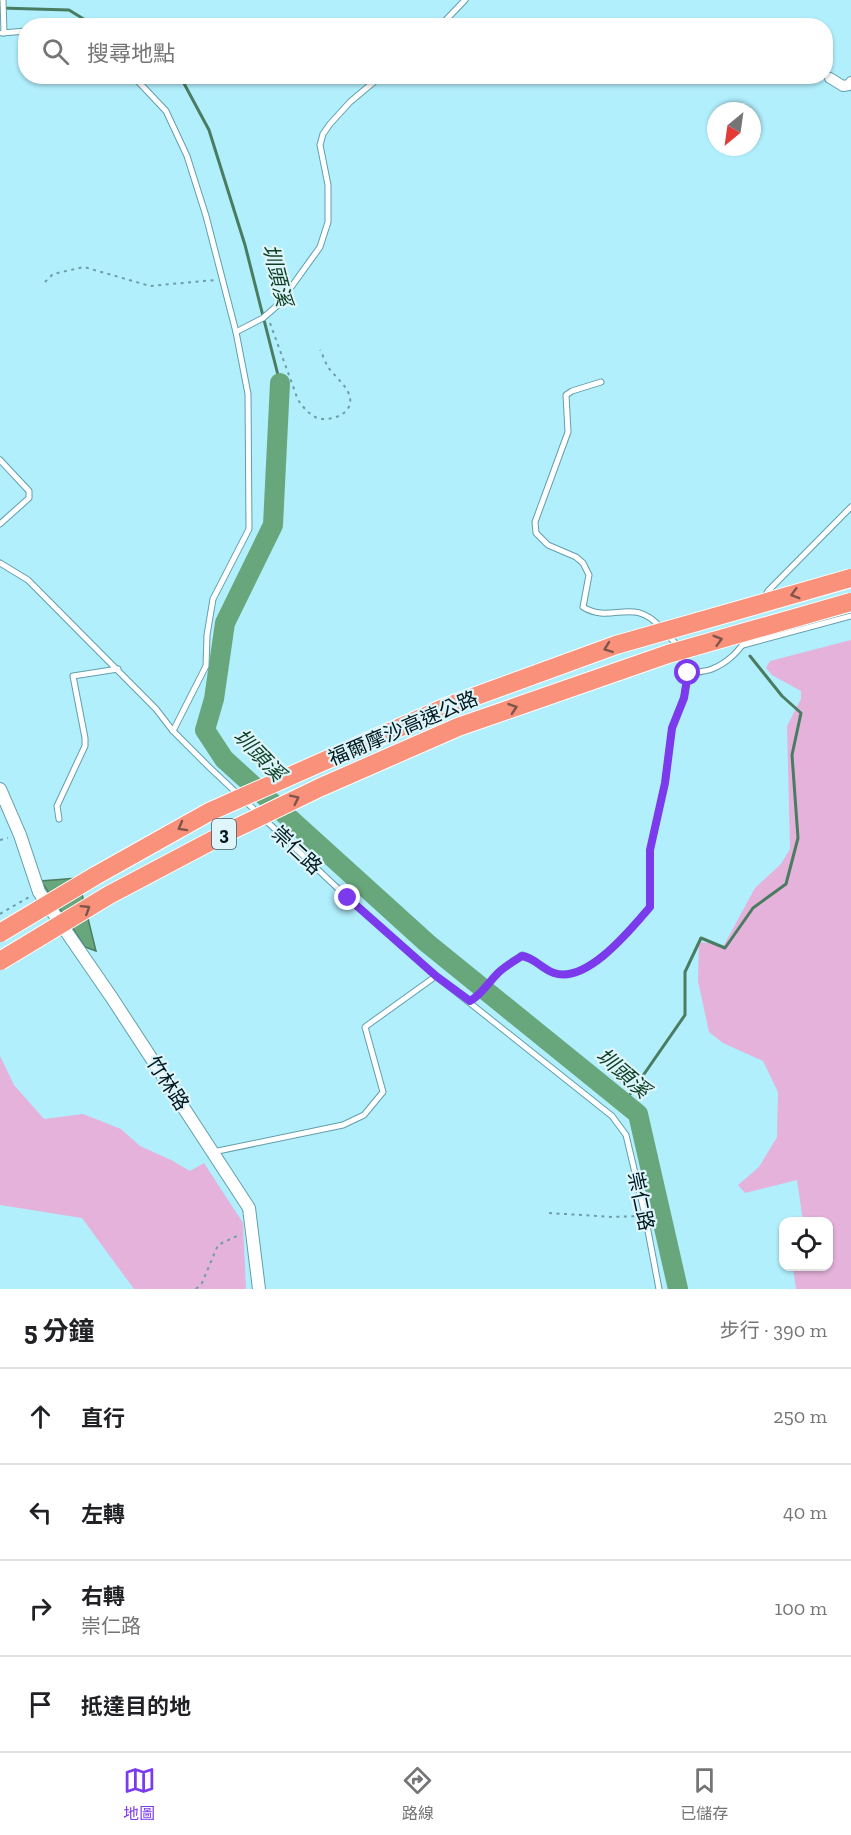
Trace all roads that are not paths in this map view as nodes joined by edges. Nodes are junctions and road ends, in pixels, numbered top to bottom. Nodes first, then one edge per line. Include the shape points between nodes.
1 (3, 0) edge
2 (465, 0) edge
3 (448, 18) edge
4 (18, 32) edge
5 (2, 33) edge
6 (833, 80) edge
7 (851, 82) edge
8 (141, 84) edge
9 (372, 84) edge
10 (236, 332) junction
11 (601, 382) dead end
12 (0, 460) edge
13 (851, 507) edge
14 (0, 524) edge
15 (0, 562) edge
16 (851, 578) edge
17 (851, 602) edge
18 (759, 609) dead end
19 (851, 616) edge
20 (755, 619) dead end
21 (743, 645) junction
22 (118, 669) junction
23 (688, 673) junction
24 (174, 730) junction
25 (0, 789) edge
26 (59, 819) dead end
27 (0, 933) edge
28 (0, 961) edge
29 (436, 976) junction
30 (471, 1000) junction
31 (213, 1152) junction
32 (258, 1289) edge
33 (659, 1289) edge

1 - 5 lane
2 - 3 lane
4 - 5 lane
6 - 7 street via 843,86
8 - 10 lane via 166,111 187,156
9 - 10 lane via 323,134 320,146 328,185 328,222 320,247 279,304
10 - 24 lane via 248,394 249,529 213,598 206,666
11 - 23 lane via 566,395 567,432 535,522 536,533 548,545 583,563 589,575 583,607 607,614 631,610 654,619 675,643
12 - 14 lane via 29,491 29,498
13 - 18 lane via 768,591
15 - 22 lane, 崇仁路 via 28,580
16 -> 27 highway, 福爾摩沙高速公路 / 3, bridge via 616,645 446,707 209,812
28 -> 17 highway, 福爾摩沙高速公路 / 3, bridge via 109,895 230,831 321,786 458,727 668,654
19 - 21 lane
20 - 21 lane
21 - 23 lane via 712,669
22 - 24 lane, 崇仁路
22 - 26 lane via 73,676 85,746 57,806
23 - 30 lane via 684,698 672,728 650,850 650,907 631,930 584,969 554,973 522,956 498,972
24 - 29 lane, 崇仁路 via 331,882
25 - 31 street, 竹林路 via 39,891
29 - 30 lane, 崇仁路
29 - 31 lane via 365,1027 383,1092 364,1115 343,1125
30 - 33 lane, 崇仁路 via 612,1116 626,1135
31 - 32 street, 竹林路 via 249,1208

